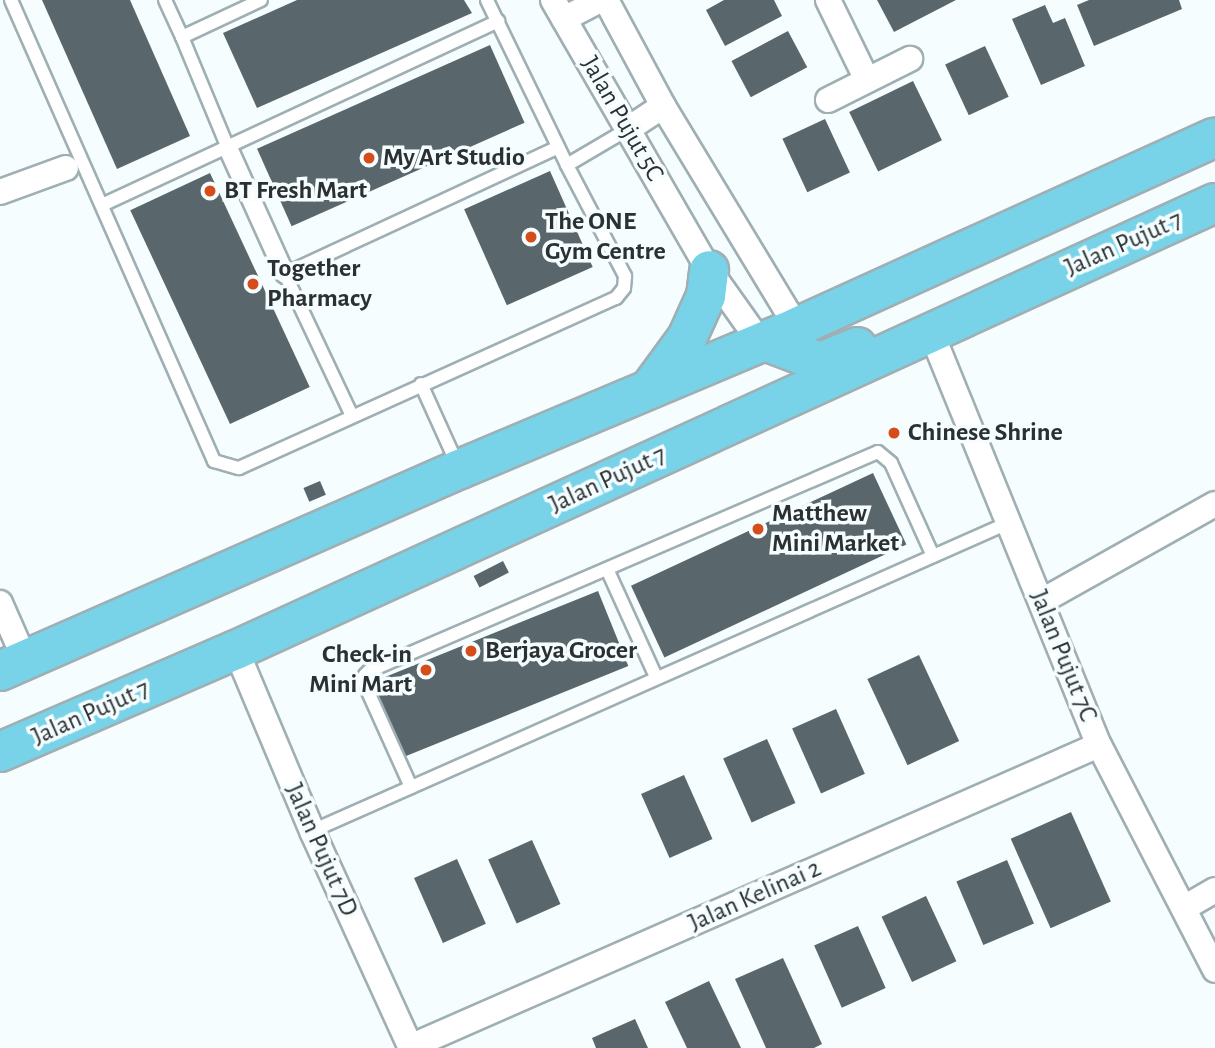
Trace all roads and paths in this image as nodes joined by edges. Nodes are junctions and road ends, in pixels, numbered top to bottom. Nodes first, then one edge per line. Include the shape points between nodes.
1 (11, 0) edge
2 (165, 0) edge
3 (261, 0) edge
4 (487, 0) edge
5 (600, 0) edge
6 (606, 0) edge
7 (828, 0) edge
8 (558, 9) edge
9 (498, 21) junction
10 (182, 37) junction
11 (910, 59) dead end
12 (867, 80) junction
13 (828, 100) dead end
14 (663, 106) junction
15 (628, 129) junction
16 (1215, 137) edge
17 (558, 147) junction
18 (228, 148) junction
19 (567, 165) junction
20 (66, 168) dead end
21 (0, 192) edge
22 (1215, 204) edge
23 (102, 205) junction
24 (1146, 234) junction
25 (709, 270) junction
26 (285, 274) junction
27 (931, 332) junction
28 (781, 334) junction
29 (421, 384) junction
30 (651, 387) junction
31 (352, 416) junction
32 (460, 469) junction
33 (1215, 504) edge
34 (1008, 523) junction
35 (933, 556) junction
36 (607, 569) junction
37 (1042, 601) junction
38 (0, 603) edge
39 (236, 650) junction
40 (12, 666) edge
41 (656, 677) junction
42 (1099, 745) junction
43 (0, 752) edge
44 (411, 788) junction
45 (312, 831) junction
46 (1215, 890) edge
47 (1184, 908) junction
48 (1215, 970) edge
49 (410, 1048) edge

1 - 23 lane
2 - 10 lane
3 - 10 lane
4 - 9 lane
5 - 8 street
6 - 14 street, Jalan Pujut 5C
7 - 12 street
8 - 15 street, Jalan Pujut 5C
9 - 17 lane
9 - 18 lane
10 - 18 lane
11 - 12 street
12 - 13 street
14 - 15 street
14 - 28 street, Jalan Pujut 5C
15 - 19 lane
15 - 25 street, Jalan Pujut 5C
16 - 28 main road
17 - 19 lane
17 - 26 lane
18 - 23 lane
18 - 26 street
19 - 29 lane via 625,275 624,288 616,298
20 - 21 street
22 - 24 main road, Jalan Pujut 7
23 - 31 lane via 214,461 239,468
24 - 27 main road, Jalan Pujut 7
24 - 28 main road via 1065,253 826,361 814,361
25 - 28 street, Jalan Pujut 5C via 753,332
25 - 30 main road via 706,296 688,338
26 - 31 lane
27 - 34 street, Jalan Pujut 7C
27 - 39 main road, Jalan Pujut 7
28 - 30 main road
29 - 31 lane
29 - 32 lane
30 - 32 main road
32 - 40 main road
33 - 37 street
34 - 35 lane
34 - 37 street, Jalan Pujut 7C
35 - 36 lane via 891,463 878,452
35 - 41 lane
36 - 41 lane
36 - 44 lane via 365,675 364,683
37 - 42 street, Jalan Pujut 7C
38 - 40 street
39 - 43 main road, Jalan Pujut 7
39 - 45 street, Jalan Pujut 7D
41 - 44 lane
42 - 47 street, Jalan Pujut 7C
42 - 49 street, Jalan Kelinai 2
44 - 45 lane
45 - 49 street, Jalan Pujut 7D
46 - 47 street
47 - 48 street, Jalan Pujut 7C

